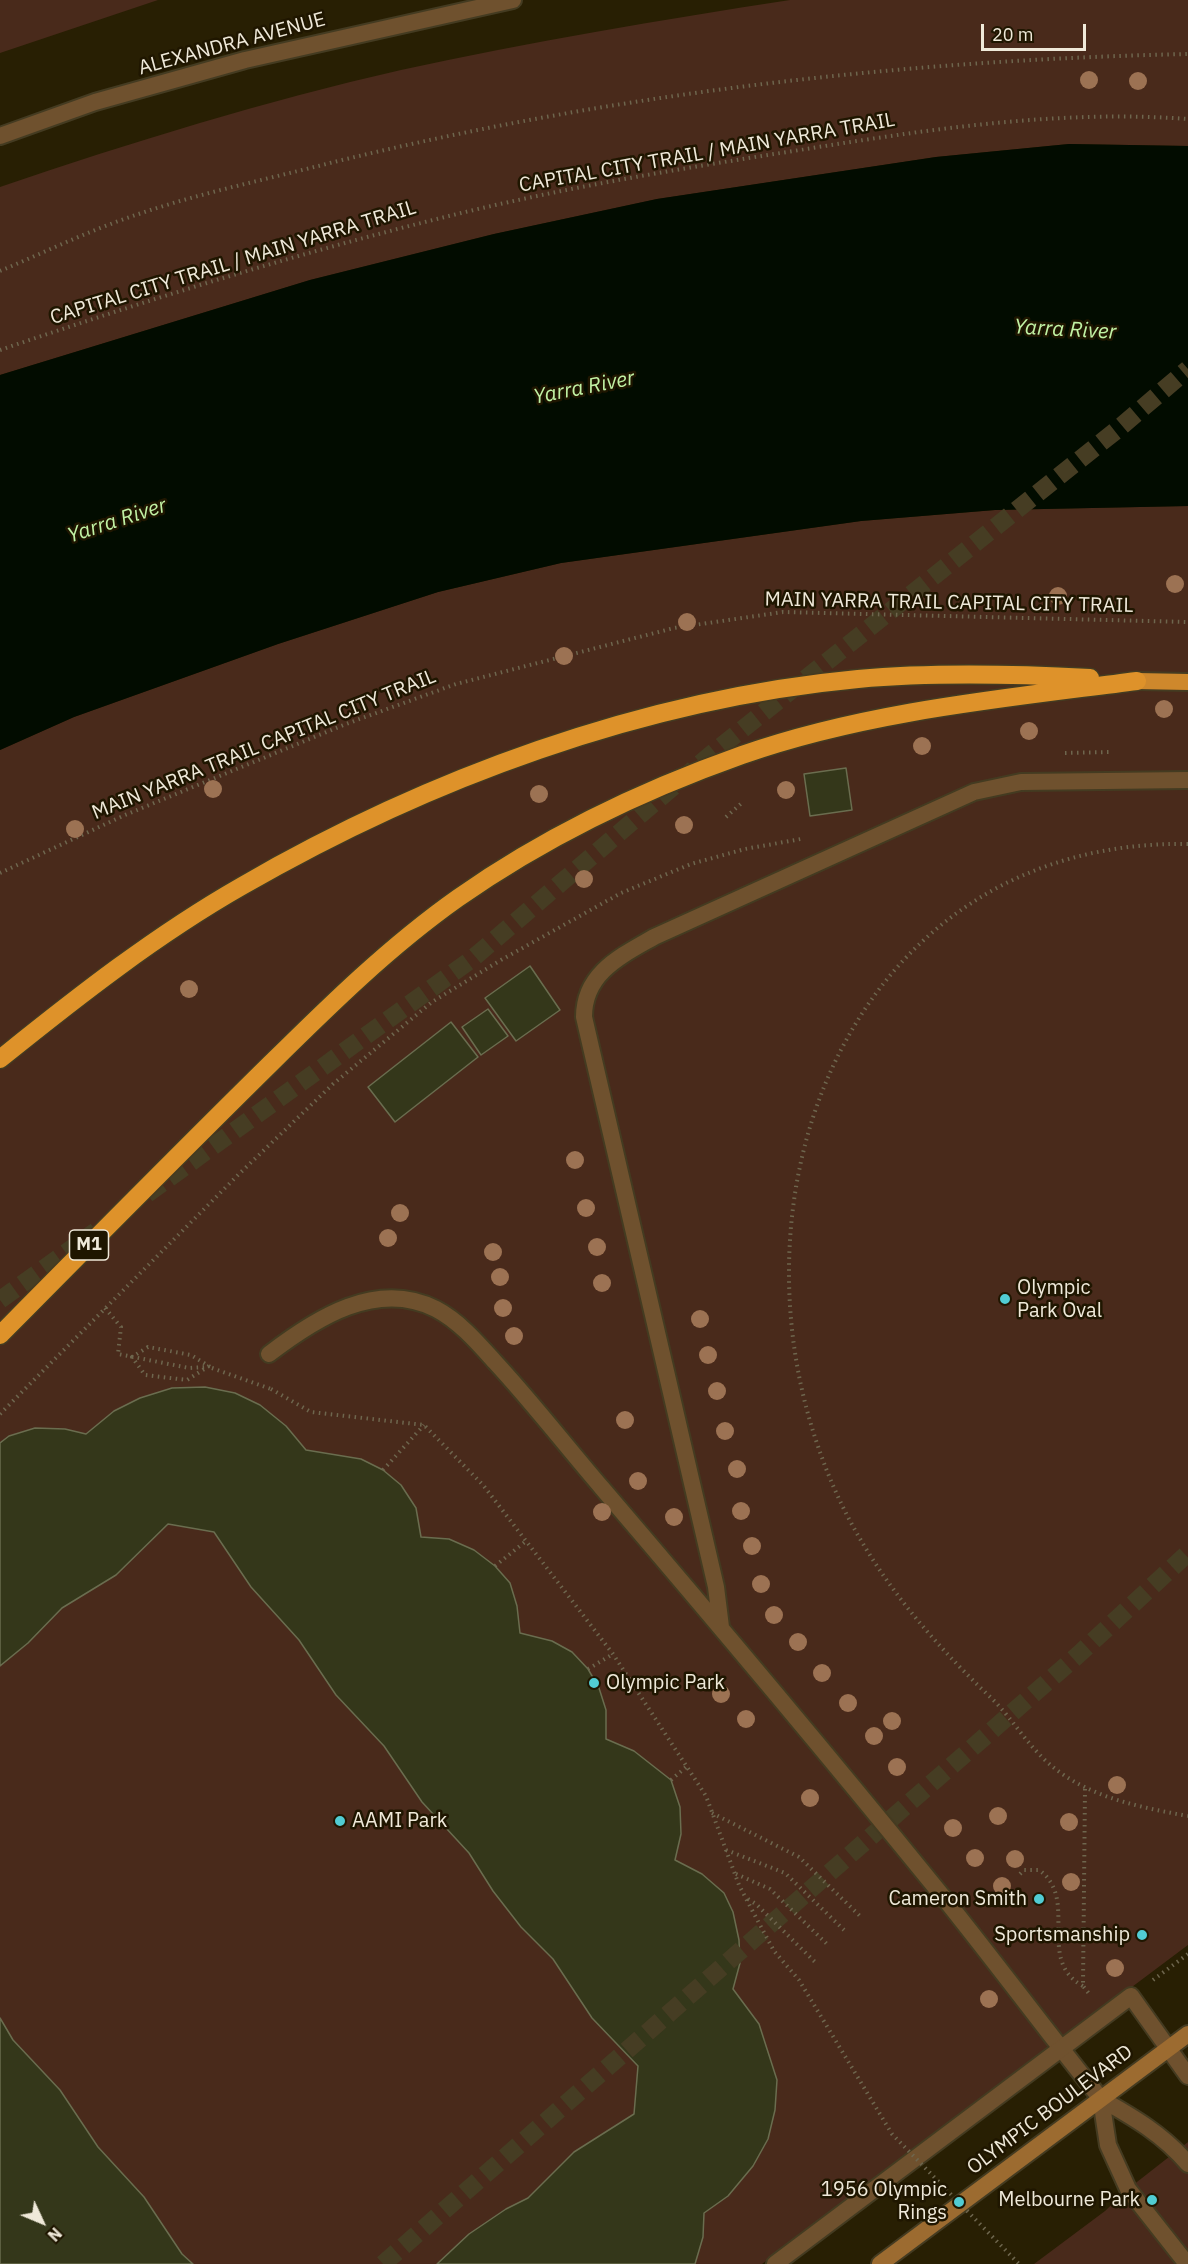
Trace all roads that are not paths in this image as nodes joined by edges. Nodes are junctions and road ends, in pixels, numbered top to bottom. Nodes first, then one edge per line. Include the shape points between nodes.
1 (513, 0) edge
2 (0, 136) edge
3 (1137, 681) junction
4 (1188, 682) edge
5 (1188, 780) edge
6 (0, 1059) edge
7 (0, 1335) edge
8 (269, 1354) dead end
9 (721, 1627) junction
10 (1188, 2034) edge
11 (1061, 2049) junction
12 (1168, 2049) junction
13 (1188, 2076) edge
14 (1101, 2099) junction
15 (1188, 2164) edge
16 (775, 2264) edge
17 (880, 2264) edge
18 (1187, 2264) edge

1 - 2 street, ALEXANDRA AVENUE via 246,60 95,102
3 - 4 highway
3 - 6 highway via 1023,675 858,679 742,695 535,751 350,826 239,887 139,952
3 - 7 highway, M1 via 913,712 745,753 600,814 526,855 406,938 344,991
5 - 9 street via 1021,782 974,792 654,937 609,964 588,990 585,1017 716,1587
8 - 9 street via 319,1319 367,1301 407,1299 436,1309 467,1332 513,1381
9 - 11 street via 933,1885
10 - 12 main road, OLYMPIC BOULEVARD
11 - 12 street via 1131,1996
11 - 14 street
11 - 16 street
12 - 13 street
12 - 14 main road, OLYMPIC BOULEVARD
14 - 15 street via 1173,2146
14 - 17 main road, OLYMPIC BOULEVARD
14 - 18 street via 1108,2145 1128,2189

